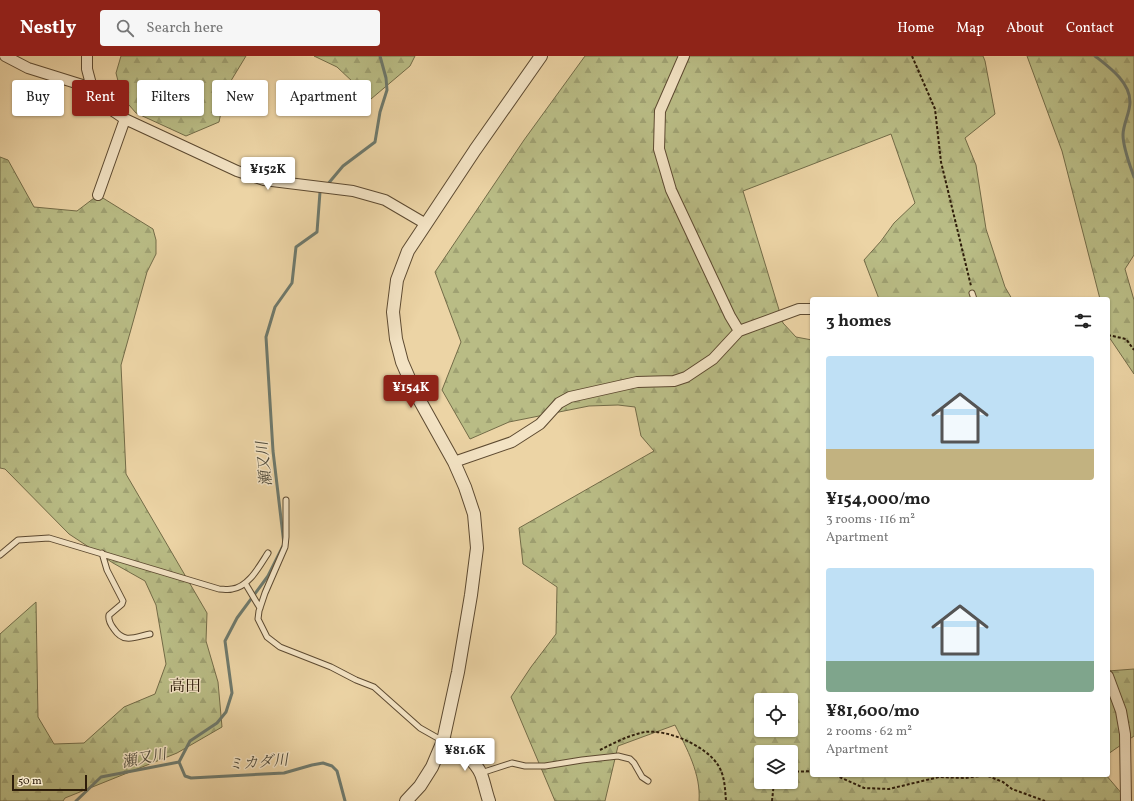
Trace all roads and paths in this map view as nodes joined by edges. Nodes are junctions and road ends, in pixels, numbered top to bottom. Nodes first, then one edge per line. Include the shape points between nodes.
1 (5, 56) edge
2 (87, 56) edge
3 (541, 56) edge
4 (684, 56) edge
5 (912, 56) edge
6 (90, 80) edge
7 (72, 82) edge
8 (121, 116) edge
9 (126, 119) junction
10 (98, 195) dead end
11 (426, 224) junction
12 (972, 293) joint
13 (973, 297) edge
14 (810, 309) edge
15 (739, 331) junction
16 (1110, 336) edge
17 (1134, 350) edge
18 (454, 462) junction
19 (286, 500) dead end
20 (102, 553) junction
21 (268, 553) dead end
22 (0, 555) edge
23 (245, 583) junction
24 (260, 608) junction
25 (150, 634) dead end
26 (1110, 681) edge
27 (443, 741) junction
28 (597, 751) dead end
29 (810, 771) edge
30 (798, 772) edge
31 (480, 773) junction
32 (839, 777) edge
33 (939, 777) edge
34 (939, 777) edge
35 (976, 777) edge
36 (990, 777) edge
37 (648, 781) dead end
38 (773, 789) edge
39 (406, 801) edge
40 (488, 801) edge
41 (726, 801) edge
42 (772, 801) edge
43 (1045, 801) edge
44 (1126, 801) edge

1 - 7 street via 28,68
2 - 6 street
3 - 11 street
4 - 15 street via 660,111 659,149 671,190
5 - 12 path via 935,109 941,162
8 - 9 street
9 - 10 street
9 - 11 street via 237,171 264,180 353,191 385,200
11 - 18 street via 408,251 397,280 394,326 402,362 415,392
12 - 13 lane
14 - 15 street via 799,309
15 - 18 street via 713,359 686,377 674,381 637,382 570,398 559,403 540,424 512,442
16 - 17 path via 1126,340
18 - 27 street via 474,514 477,548 458,672
19 - 24 lane via 285,547
20 - 22 lane via 49,538 18,540
20 - 23 lane via 219,588 233,589
20 - 25 lane via 107,570 123,600 109,615 111,626 117,634 126,639
21 - 23 lane
23 - 24 lane
24 - 27 lane via 258,619 267,637 280,647 374,686 420,728
26 - 44 street via 1121,711 1125,734
27 - 31 street via 463,753
27 - 39 street via 420,786
28 - 41 path via 647,732 681,738 699,747 718,765 724,779
29 - 30 path
31 - 37 lane via 512,763 545,766 618,756 630,759 642,777
31 - 40 street
32 - 34 path via 864,788 888,790
33 - 35 path
36 - 43 path via 1012,789
38 - 42 path

